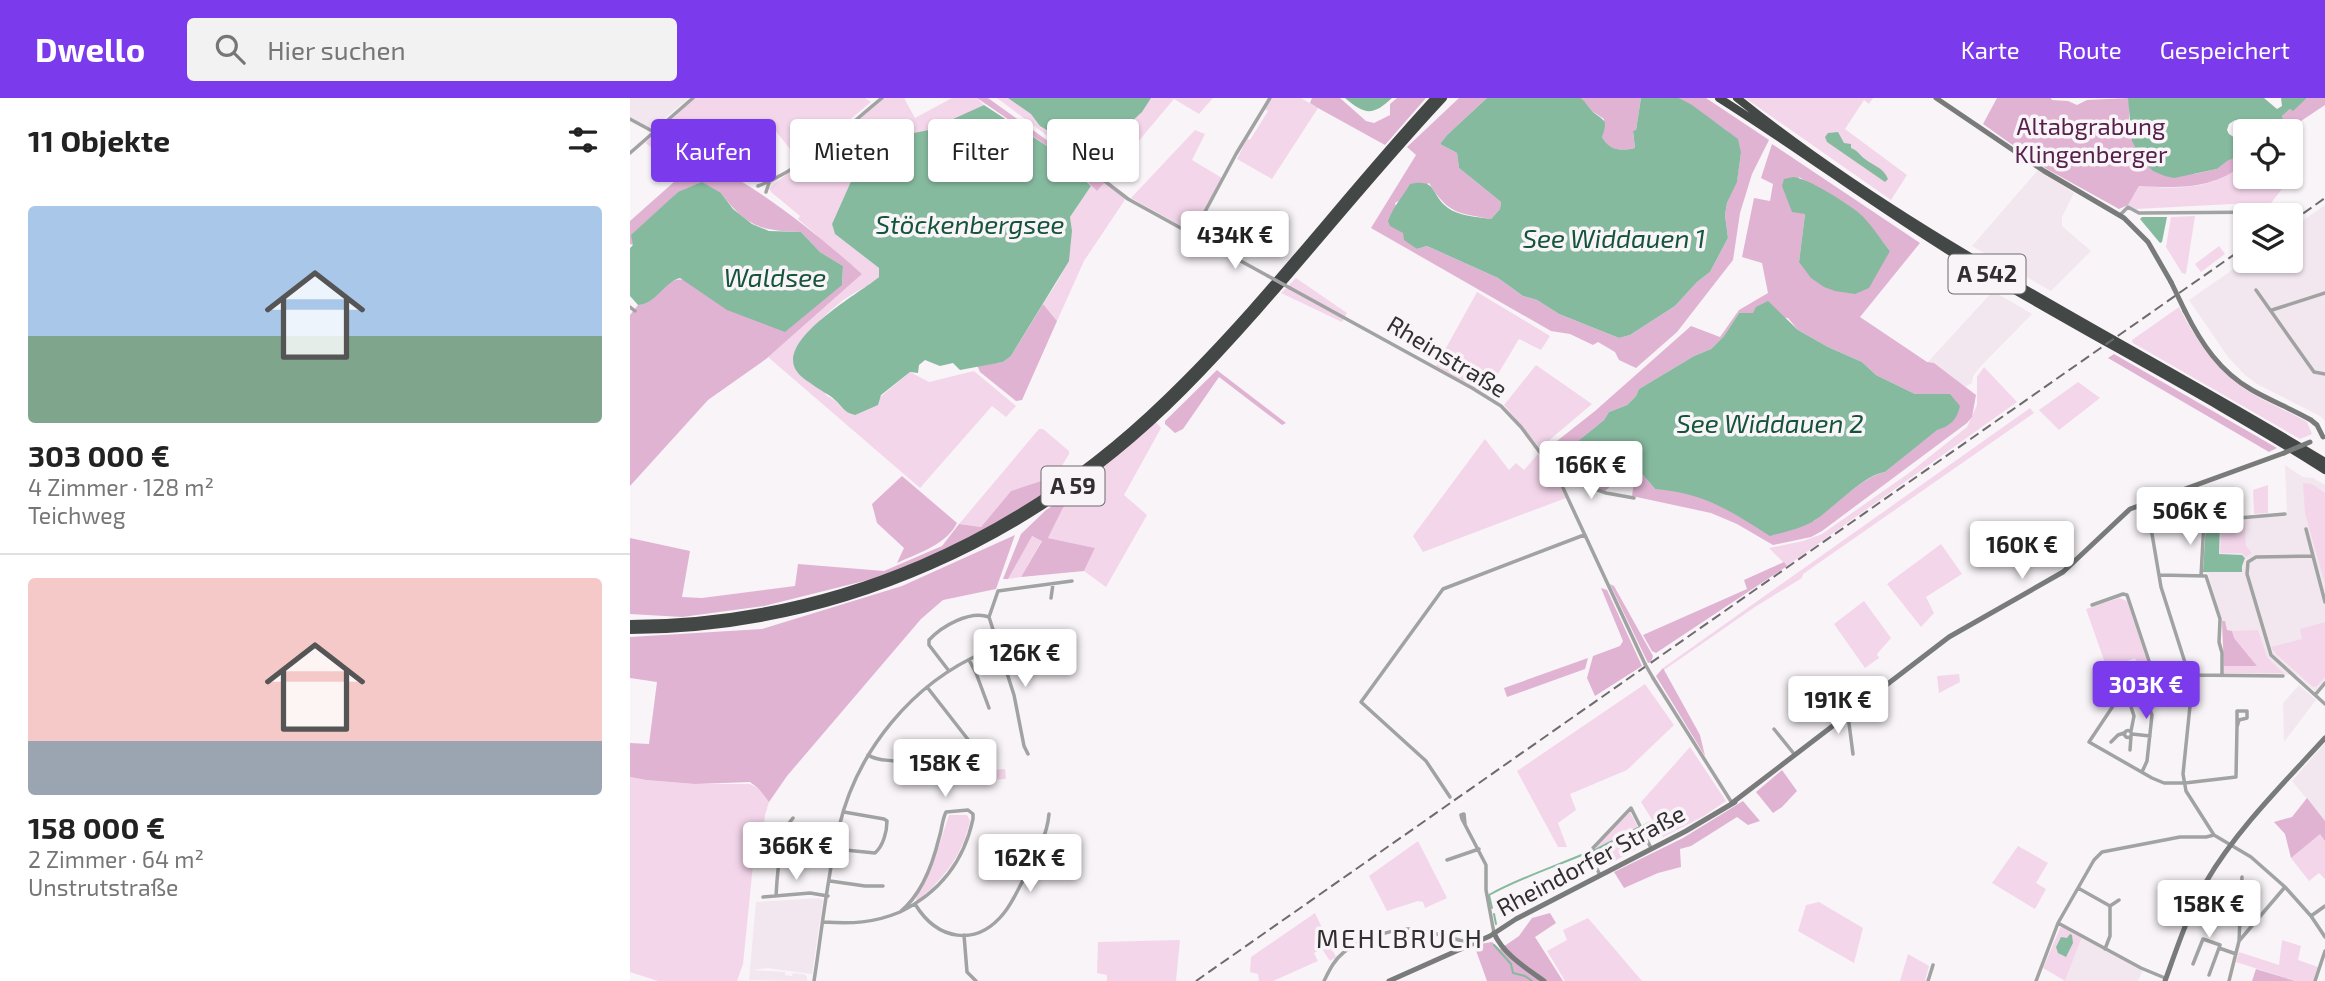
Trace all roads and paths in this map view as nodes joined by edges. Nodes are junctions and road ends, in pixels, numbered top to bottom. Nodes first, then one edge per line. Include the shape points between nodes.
1 (693, 98) edge
2 (882, 98) edge
3 (1270, 98) edge
4 (1433, 98) edge
5 (1443, 98) edge
6 (1450, 98) edge
7 (1720, 98) edge
8 (1737, 98) edge
9 (1936, 98) edge
10 (630, 119) edge
11 (669, 119) edge
12 (651, 130) edge
13 (651, 135) edge
14 (1398, 144) junction
15 (630, 153) edge
16 (776, 179) edge
17 (771, 182) joint
18 (1107, 182) edge
19 (758, 187) dead end
20 (766, 192) dead end
21 (2233, 213) edge
22 (2122, 216) junction
23 (1194, 234) junction
24 (2256, 290) dead end
25 (2325, 293) edge
26 (630, 307) edge
27 (2272, 310) junction
28 (635, 311) dead end
29 (2325, 374) edge
30 (2324, 437) edge
31 (2325, 463) edge
32 (2325, 470) edge
33 (1557, 475) junction
34 (1569, 481) junction
35 (1563, 488) junction
36 (1634, 498) dead end
37 (2142, 504) junction
38 (2285, 514) dead end
39 (2148, 520) junction
40 (2204, 521) junction
41 (2306, 529) dead end
42 (1584, 535) junction
43 (2313, 556) junction
44 (2159, 575) junction
45 (2201, 576) junction
46 (1072, 581) dead end
47 (1053, 584) junction
48 (1051, 598) dead end
49 (2325, 601) edge
50 (2092, 605) dead end
51 (989, 617) junction
52 (630, 624) edge
53 (630, 630) edge
54 (1051, 636) dead end
55 (999, 647) junction
56 (969, 660) junction
57 (1004, 664) junction
58 (950, 671) junction
59 (976, 673) junction
60 (2189, 675) junction
61 (2222, 675) junction
62 (2283, 676) dead end
63 (2325, 683) edge
64 (2158, 685) junction
65 (928, 687) junction
66 (2143, 690) junction
67 (2315, 695) junction
68 (2325, 704) edge
69 (2131, 707) dead end
70 (989, 709) dead end
71 (1847, 714) junction
72 (2237, 727) junction
73 (1774, 729) dead end
74 (2131, 734) junction
75 (2150, 736) junction
76 (2325, 738) edge
77 (2111, 742) dead end
78 (2130, 750) dead end
79 (1028, 754) dead end
80 (1853, 754) dead end
81 (868, 755) junction
82 (1795, 755) junction
83 (971, 758) dead end
84 (906, 764) dead end
85 (2142, 772) junction
86 (2185, 783) junction
87 (1450, 797) dead end
88 (1732, 803) junction
89 (844, 813) junction
90 (1049, 814) dead end
91 (793, 818) dead end
92 (1465, 824) dead end
93 (2214, 835) junction
94 (2231, 846) junction
95 (1651, 848) junction
96 (835, 849) junction
97 (1479, 849) junction
98 (1447, 860) dead end
99 (1600, 875) junction
100 (2242, 877) dead end
101 (830, 881) junction
102 (883, 886) dead end
103 (2285, 887) junction
104 (2078, 888) junction
105 (776, 896) junction
106 (828, 896) junction
107 (763, 897) dead end
108 (911, 900) junction
109 (2119, 900) dead end
110 (915, 904) junction
111 (2110, 906) junction
112 (2325, 906) edge
113 (901, 912) junction
114 (2311, 916) junction
115 (824, 922) junction
116 (2058, 923) junction
117 (1494, 933) junction
118 (964, 935) junction
119 (2325, 937) edge
120 (2239, 941) junction
121 (1470, 943) junction
122 (2219, 948) junction
123 (2105, 949) junction
124 (2325, 951) edge
125 (2236, 954) junction
126 (2193, 964) dead end
127 (1933, 965) dead end
128 (2209, 975) dead end
129 (2165, 980) edge
130 (814, 981) edge
131 (976, 981) edge
132 (1324, 981) edge
133 (1389, 981) edge
134 (1544, 981) edge
135 (1928, 981) edge
136 (2036, 981) edge
137 (2229, 981) edge
138 (2315, 981) edge

1 - 11 street
2 - 16 street
3 - 23 street
4 - 14 highway
5 - 14 highway, A 59
6 - 14 highway
7 - 32 highway, A 542 via 1960,258
8 - 31 highway, A 542 via 1811,153 1953,246
9 - 22 main road via 2044,171
10 - 12 street
13 - 15 street
14 - 52 highway, A 59 via 1167,398 1081,473 1017,516 939,557 803,604 736,617
14 - 53 highway, A 59 via 1182,392 1110,457 1035,512 937,564 845,599 725,624
17 - 19 street
17 - 20 street
18 - 23 street, Rheinstraße via 1128,199
21 - 22 street via 2139,214 2128,207
22 - 30 main road, bridge via 2148,242 2204,345 2231,375 2311,420
23 - 33 street, Rheinstraße, bridge via 1501,406
24 - 27 street
25 - 27 street
26 - 28 street
27 - 29 street via 2314,372
30 - 37 main road, Rheindorfer Straße, bridge
33 - 34 street
33 - 35 street, Rheinstraße
34 - 35 street
34 - 36 street
35 - 42 street, Rheinstraße
37 - 39 street
37 - 71 main road, Rheindorfer Straße via 2127,510 2063,572 1950,637
38 - 40 street
39 - 40 street
39 - 44 street
40 - 45 street
41 - 43 street
42 - 87 street via 1443,589 1361,702 1427,762
42 - 88 street, Rheinstraße, bridge via 1645,664
43 - 49 street
43 - 67 street via 2256,557 2246,570 2271,655
44 - 45 street
44 - 60 street
45 - 61 street via 2206,576 2220,619
46 - 47 street
47 - 48 street
47 - 51 street via 998,591
50 - 64 street via 2127,596
51 - 55 street
51 - 58 street via 964,619 929,640
54 - 55 street via 1043,634
55 - 56 street
55 - 57 street
56 - 58 street
56 - 59 street
57 - 59 street
57 - 79 street
58 - 65 street
59 - 70 street
60 - 61 street
60 - 64 street
60 - 86 street
61 - 62 street
63 - 67 street
64 - 66 street
65 - 81 street via 896,717
65 - 83 street via 970,742
66 - 75 street via 2152,715
66 - 85 street via 2117,700 2089,742
67 - 68 street
69 - 74 street
71 - 80 street
71 - 82 main road, Rheindorfer Straße
72 - 72 street via 2239,720 2247,718 2247,711 2237,712
72 - 86 street via 2236,777
73 - 82 street
74 - 75 street
74 - 77 street via 2126,737 2124,733
74 - 78 street
75 - 85 street
76 - 94 main road
81 - 84 street
81 - 89 street
82 - 88 main road, Rheindorfer Straße
85 - 86 street via 2164,783
86 - 93 street
88 - 95 main road, Rheindorfer Straße
89 - 96 street
89 - 96 street via 884,819 886,832 875,853
90 - 118 street via 1043,841 1007,908 992,924
91 - 105 street via 782,850
92 - 97 street
93 - 94 street
93 - 104 street via 2102,852
94 - 103 street
94 - 129 main road via 2197,900
95 - 99 main road, Rheindorfer Straße
95 - 99 street via 1631,808 1593,848
96 - 101 street
97 - 98 street
97 - 117 street via 1486,865
99 - 117 main road, Rheindorfer Straße
100 - 120 street
101 - 102 street
101 - 106 street
103 - 114 street
103 - 120 street
104 - 111 street
104 - 116 street
105 - 106 street
105 - 107 street
106 - 115 street
108 - 110 street
108 - 110 street via 934,857 946,811 971,811 971,829 958,860 937,887
108 - 113 street
109 - 111 street
110 - 113 street
110 - 118 street via 935,928
111 - 123 street
112 - 114 street
113 - 115 street via 865,923
114 - 119 street
115 - 130 street
116 - 123 street
116 - 136 street
117 - 121 main road, Rheindorfer Straße
117 - 134 main road via 1511,956
118 - 131 street via 967,972
120 - 125 street
121 - 132 street via 1406,929 1390,933 1343,953
121 - 133 main road, Rheindorfer Straße
122 - 125 street
122 - 126 street via 2203,939
122 - 128 street
123 - 129 street
124 - 138 street
125 - 137 street
127 - 135 street

